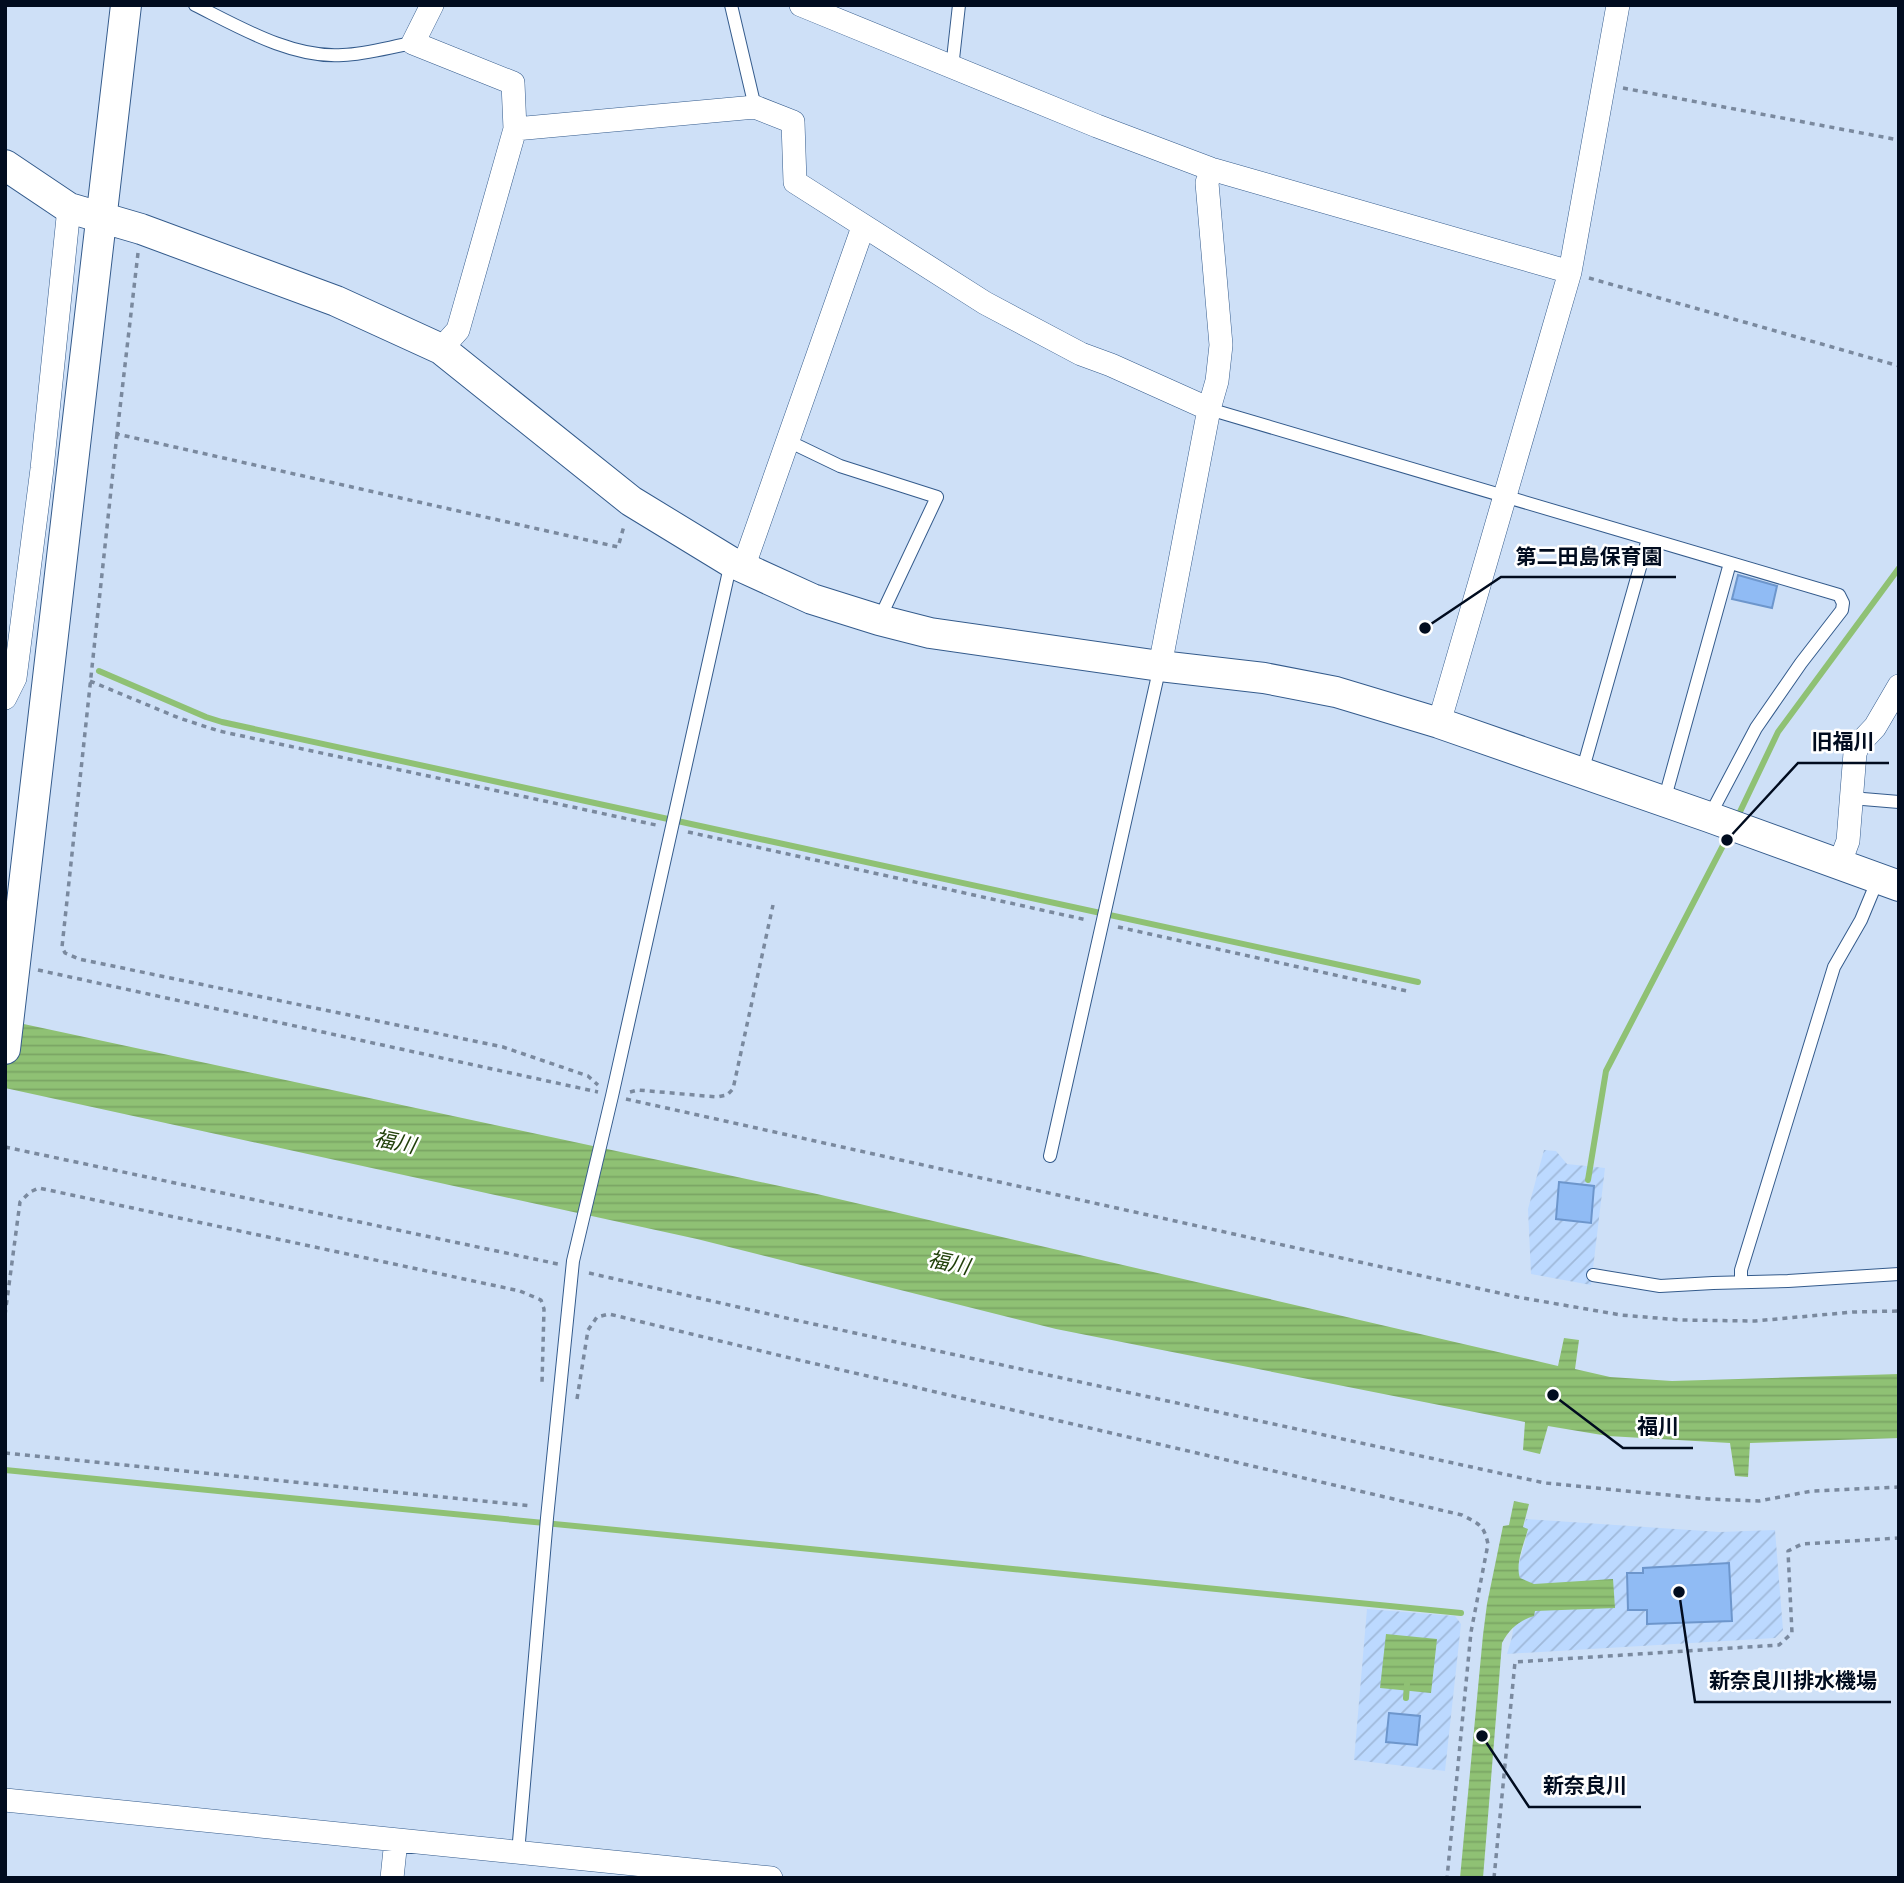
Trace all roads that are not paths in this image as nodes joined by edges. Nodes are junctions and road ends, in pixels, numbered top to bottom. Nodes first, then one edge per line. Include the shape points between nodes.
1 (126, 5) edge
2 (195, 5) edge
3 (432, 5) edge
4 (731, 5) edge
5 (801, 5) edge
6 (959, 5) edge
7 (1618, 5) edge
8 (413, 43) junction
9 (952, 68) junction
10 (755, 107) junction
11 (514, 129) junction
12 (5, 165) edge
13 (1211, 169) junction
14 (69, 208) junction
15 (101, 216) junction
16 (863, 227) junction
17 (1570, 272) junction
18 (442, 349) junction
19 (1209, 408) junction
20 (788, 441) junction
21 (1504, 496) junction
22 (1648, 539) junction
23 (1730, 563) junction
24 (737, 565) junction
25 (879, 620) junction
26 (1160, 666) junction
27 (1899, 686) edge
28 (5, 698) edge
29 (1439, 723) junction
30 (1582, 772) junction
31 (1851, 798) junction
32 (1664, 801) junction
33 (1899, 802) edge
34 (1709, 817) junction
35 (1839, 865) junction
36 (1888, 882) edge
37 (5, 1049) edge
38 (1050, 1156) dead end
39 (1899, 1274) edge
40 (1593, 1275) dead end
41 (1741, 1282) junction
42 (5, 1800) edge
43 (396, 1840) junction
44 (518, 1853) junction
45 (392, 1878) edge
46 (771, 1878) edge

1 - 15 street
2 - 8 lane via 300,51 342,56
3 - 8 street
4 - 10 lane
5 - 9 street
6 - 9 lane
7 - 17 street
8 - 11 street via 513,83
9 - 13 street
10 - 11 street
10 - 16 street via 793,122 795,182
11 - 18 street via 458,330
12 - 14 street
13 - 17 street
13 - 19 street via 1207,183 1221,345
14 - 15 street
14 - 28 street via 15,678
15 - 18 street via 337,301
15 - 37 street via 51,663 27,970
16 - 19 street via 985,303 1081,354
16 - 20 street
17 - 21 street
18 - 24 street via 631,501
19 - 21 lane
19 - 26 street
20 - 24 street
20 - 25 lane via 840,466 937,497
21 - 22 lane
21 - 29 street
22 - 23 lane
22 - 30 lane
23 - 32 lane
23 - 34 lane via 1839,595 1843,603 1756,728
24 - 25 street via 812,599
24 - 44 lane via 671,828 573,1264
25 - 26 street via 930,633
26 - 29 street via 1324,690
26 - 38 lane
27 - 31 street via 1855,753
29 - 30 street
30 - 32 street
31 - 33 lane
31 - 35 street via 1848,841
32 - 34 street
34 - 35 street
35 - 36 street
36 - 41 lane via 1834,967
39 - 41 lane
40 - 41 lane via 1660,1286
42 - 43 street
43 - 44 street
43 - 45 street
44 - 46 street

